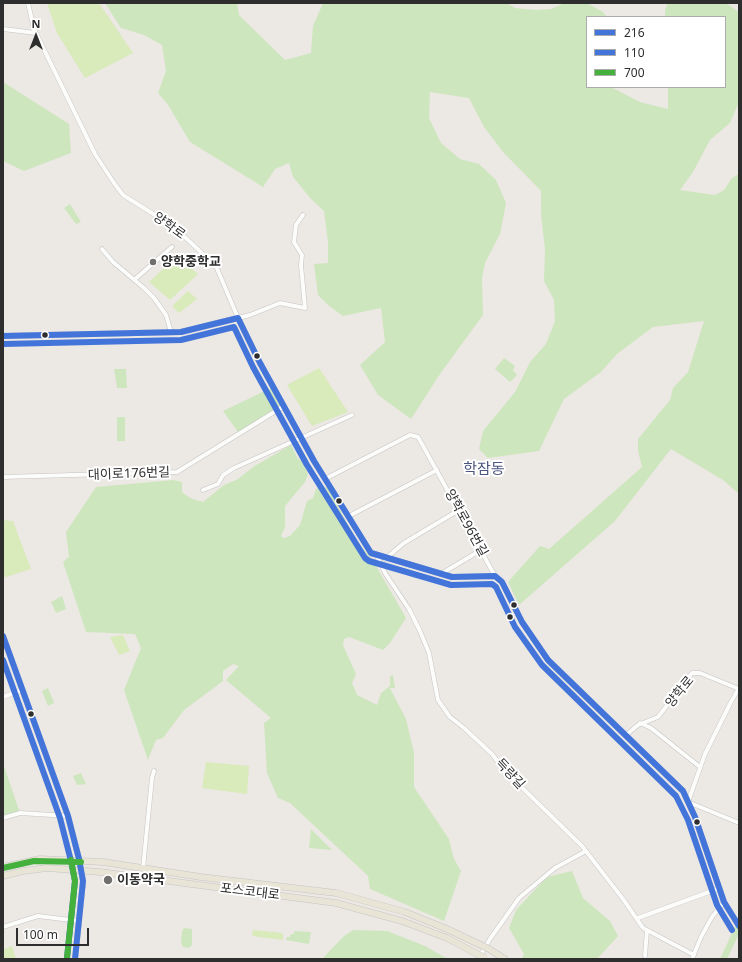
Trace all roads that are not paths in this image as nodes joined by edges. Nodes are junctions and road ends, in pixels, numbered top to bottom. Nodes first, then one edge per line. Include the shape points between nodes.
1 (28, 3) edge
2 (3, 29) edge
3 (36, 33) junction
4 (303, 215) dead end
5 (172, 247) dead end
6 (102, 249) dead end
7 (134, 280) junction
8 (238, 318) junction
9 (170, 332) junction
10 (3, 336) edge
11 (284, 406) junction
12 (352, 415) dead end
13 (301, 438) junction
14 (437, 470) junction
15 (3, 477) edge
16 (325, 479) junction
17 (202, 490) dead end
18 (459, 510) junction
19 (349, 516) junction
20 (481, 550) junction
21 (377, 556) junction
22 (385, 559) junction
23 (442, 574) junction
24 (496, 576) junction
25 (3, 636) edge
26 (739, 688) edge
27 (22, 690) junction
28 (3, 697) edge
29 (640, 724) junction
30 (626, 735) junction
31 (700, 767) junction
32 (154, 771) dead end
33 (688, 802) junction
34 (68, 816) junction
35 (3, 818) edge
36 (739, 823) edge
37 (586, 851) junction
38 (79, 859) junction
39 (3, 867) edge
40 (143, 868) junction
41 (81, 870) junction
42 (175, 873) junction
43 (3, 876) edge
44 (174, 882) junction
45 (720, 888) junction
46 (724, 902) junction
47 (638, 918) junction
48 (79, 921) junction
49 (739, 926) edge
50 (3, 927) edge
51 (646, 930) junction
52 (645, 956) dead end
53 (693, 957) edge
54 (75, 959) edge
55 (483, 959) edge
56 (505, 959) edge

1 - 3 street, 양학로
2 - 3 street
3 - 8 street, 양학로 via 95,154 114,183 123,195 174,227 216,266
4 - 8 street via 296,225 294,242 302,255 305,308 280,303
5 - 7 street
6 - 7 street
7 - 9 street via 166,315
8 - 9 street via 181,332
8 - 11 street, 양학로
9 - 10 street
11 - 13 street, 양학로
11 - 15 street, 대이로176번길 via 177,472
12 - 13 street
13 - 16 street, 양학로
13 - 17 street via 234,468 224,475 218,484
14 - 16 street, 양학로96번길 via 418,436 410,435
14 - 18 street, 양학로96번길
14 - 19 street
16 - 19 street, 양학로
18 - 20 street, 양학로96번길
18 - 22 street via 404,543
19 - 21 street, 양학로 via 371,553
20 - 23 street
20 - 24 street, 양학로96번길
21 - 22 street, 양학로
21 - 37 street, 득량길 via 420,631 429,653 435,687 442,707 492,754 505,771
22 - 23 street, 양학로
23 - 24 street, 양학로 via 452,578
24 - 30 street via 502,582 522,622 548,660
25 - 27 street
26 - 29 street, 양학로 via 700,673 692,673 658,717
26 - 31 street
27 - 28 street
27 - 34 street
29 - 30 street, 양학로
29 - 31 street via 651,728
30 - 33 street via 683,791
31 - 33 street
32 - 40 street
33 - 36 street
33 - 45 street
34 - 35 street via 20,813
34 - 38 street
37 - 47 street, 득량길
37 - 55 street via 555,868 519,898 490,939
38 - 39 main road, 포스코대로 via 40,859
38 - 40 main road, 포스코대로
38 - 41 street
40 - 42 main road, 포스코대로
41 - 43 main road, 포스코대로 via 36,869
41 - 44 main road, 포스코대로
41 - 48 street via 83,881
42 - 44 main road via 177,878
42 - 56 main road, 포스코대로, bridge via 336,893 405,912 448,929
44 - 55 main road, 포스코대로, bridge via 336,903 402,921 447,938
45 - 46 street
45 - 47 street
46 - 49 street
46 - 53 street via 712,917
47 - 51 street, 득량길
48 - 50 street via 38,916
48 - 54 street
51 - 52 street
51 - 53 street, 득량길

